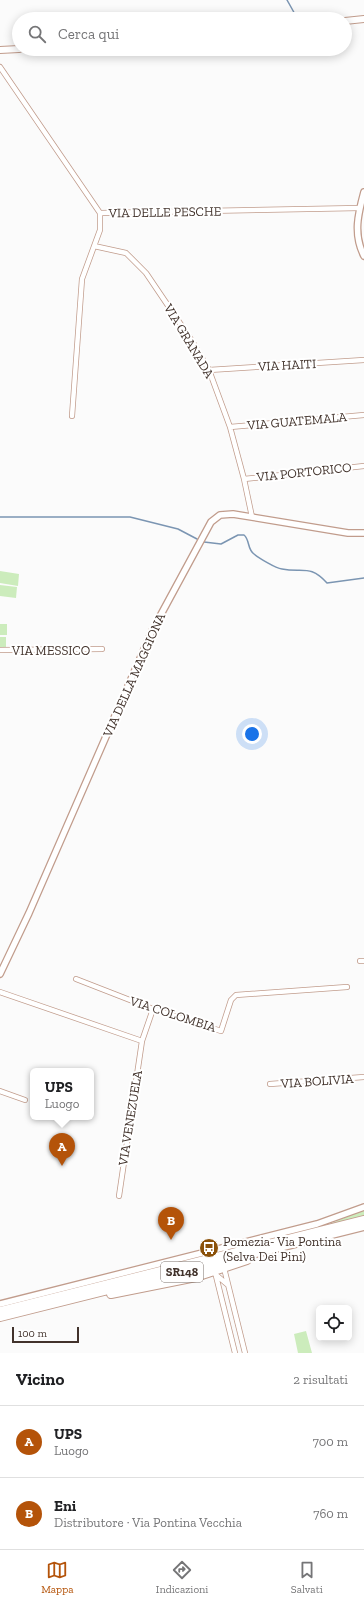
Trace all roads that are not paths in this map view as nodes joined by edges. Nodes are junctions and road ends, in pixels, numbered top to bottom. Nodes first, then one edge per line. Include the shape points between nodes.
1 (364, 19) edge
2 (352, 20) edge
3 (12, 49) edge
4 (0, 50) edge
5 (0, 66) edge
6 (364, 192) edge
7 (360, 208) junction
8 (100, 213) junction
9 (94, 246) junction
10 (364, 256) edge
11 (364, 360) edge
12 (209, 370) junction
13 (364, 415) edge
14 (72, 416) dead end
15 (230, 427) junction
16 (364, 466) edge
17 (244, 479) junction
18 (252, 517) junction
19 (364, 533) edge
20 (0, 650) edge
21 (102, 650) dead end
22 (1, 970) edge
23 (76, 979) dead end
24 (347, 987) dead end
25 (0, 992) edge
26 (153, 1009) junction
27 (142, 1041) junction
28 (364, 1078) edge
29 (270, 1084) dead end
30 (0, 1091) edge
31 (26, 1100) dead end
32 (119, 1196) dead end
33 (364, 1208) edge
34 (364, 1220) edge
35 (364, 1226) edge
36 (364, 1232) edge
37 (318, 1238) junction
38 (276, 1248) junction
39 (224, 1268) junction
40 (215, 1274) junction
41 (229, 1286) junction
42 (82, 1296) junction
43 (0, 1304) edge
44 (0, 1310) edge
45 (0, 1317) edge
46 (235, 1353) edge
47 (245, 1353) edge

1 - 2 main road
3 - 4 main road
5 - 8 street, VIA DELLE PESCHE
6 - 7 street
7 - 8 street, VIA DELLE PESCHE
7 - 10 street via 357,234
8 - 9 street via 101,226
9 - 12 street, VIA GRANADA via 126,253 146,273
9 - 14 street via 81,285
11 - 12 street, VIA HAITI
12 - 15 street, VIA GRANADA
13 - 15 street, VIA GUATEMALA
15 - 17 street, VIA GRANADA
16 - 17 street, VIA PORTORICO
17 - 18 street, VIA GRANADA
18 - 19 street, VIA DELLA MAGGIONA via 348,533
18 - 22 street, VIA DELLA MAGGIONA via 220,515 206,529 152,631 29,913
20 - 21 street, VIA MESSICO
23 - 26 street, VIA COLOMBIA
24 - 26 street, VIA COLOMBIA via 236,995 231,1000 221,1031
25 - 27 street
26 - 27 street, VIA VENEZUELA
27 - 32 street, VIA VENEZUELA
28 - 29 street, VIA BOLIVIA
30 - 31 street
33 - 43 street via 317,1224
34 - 44 highway, SR148
35 - 37 highway, SR148
36 - 37 highway
37 - 38 highway, SR148
38 - 39 highway
38 - 42 highway, SR148
39 - 40 highway
39 - 41 street
40 - 41 street
40 - 42 highway via 115,1294
40 - 46 street
41 - 47 street
42 - 45 highway, SR148

